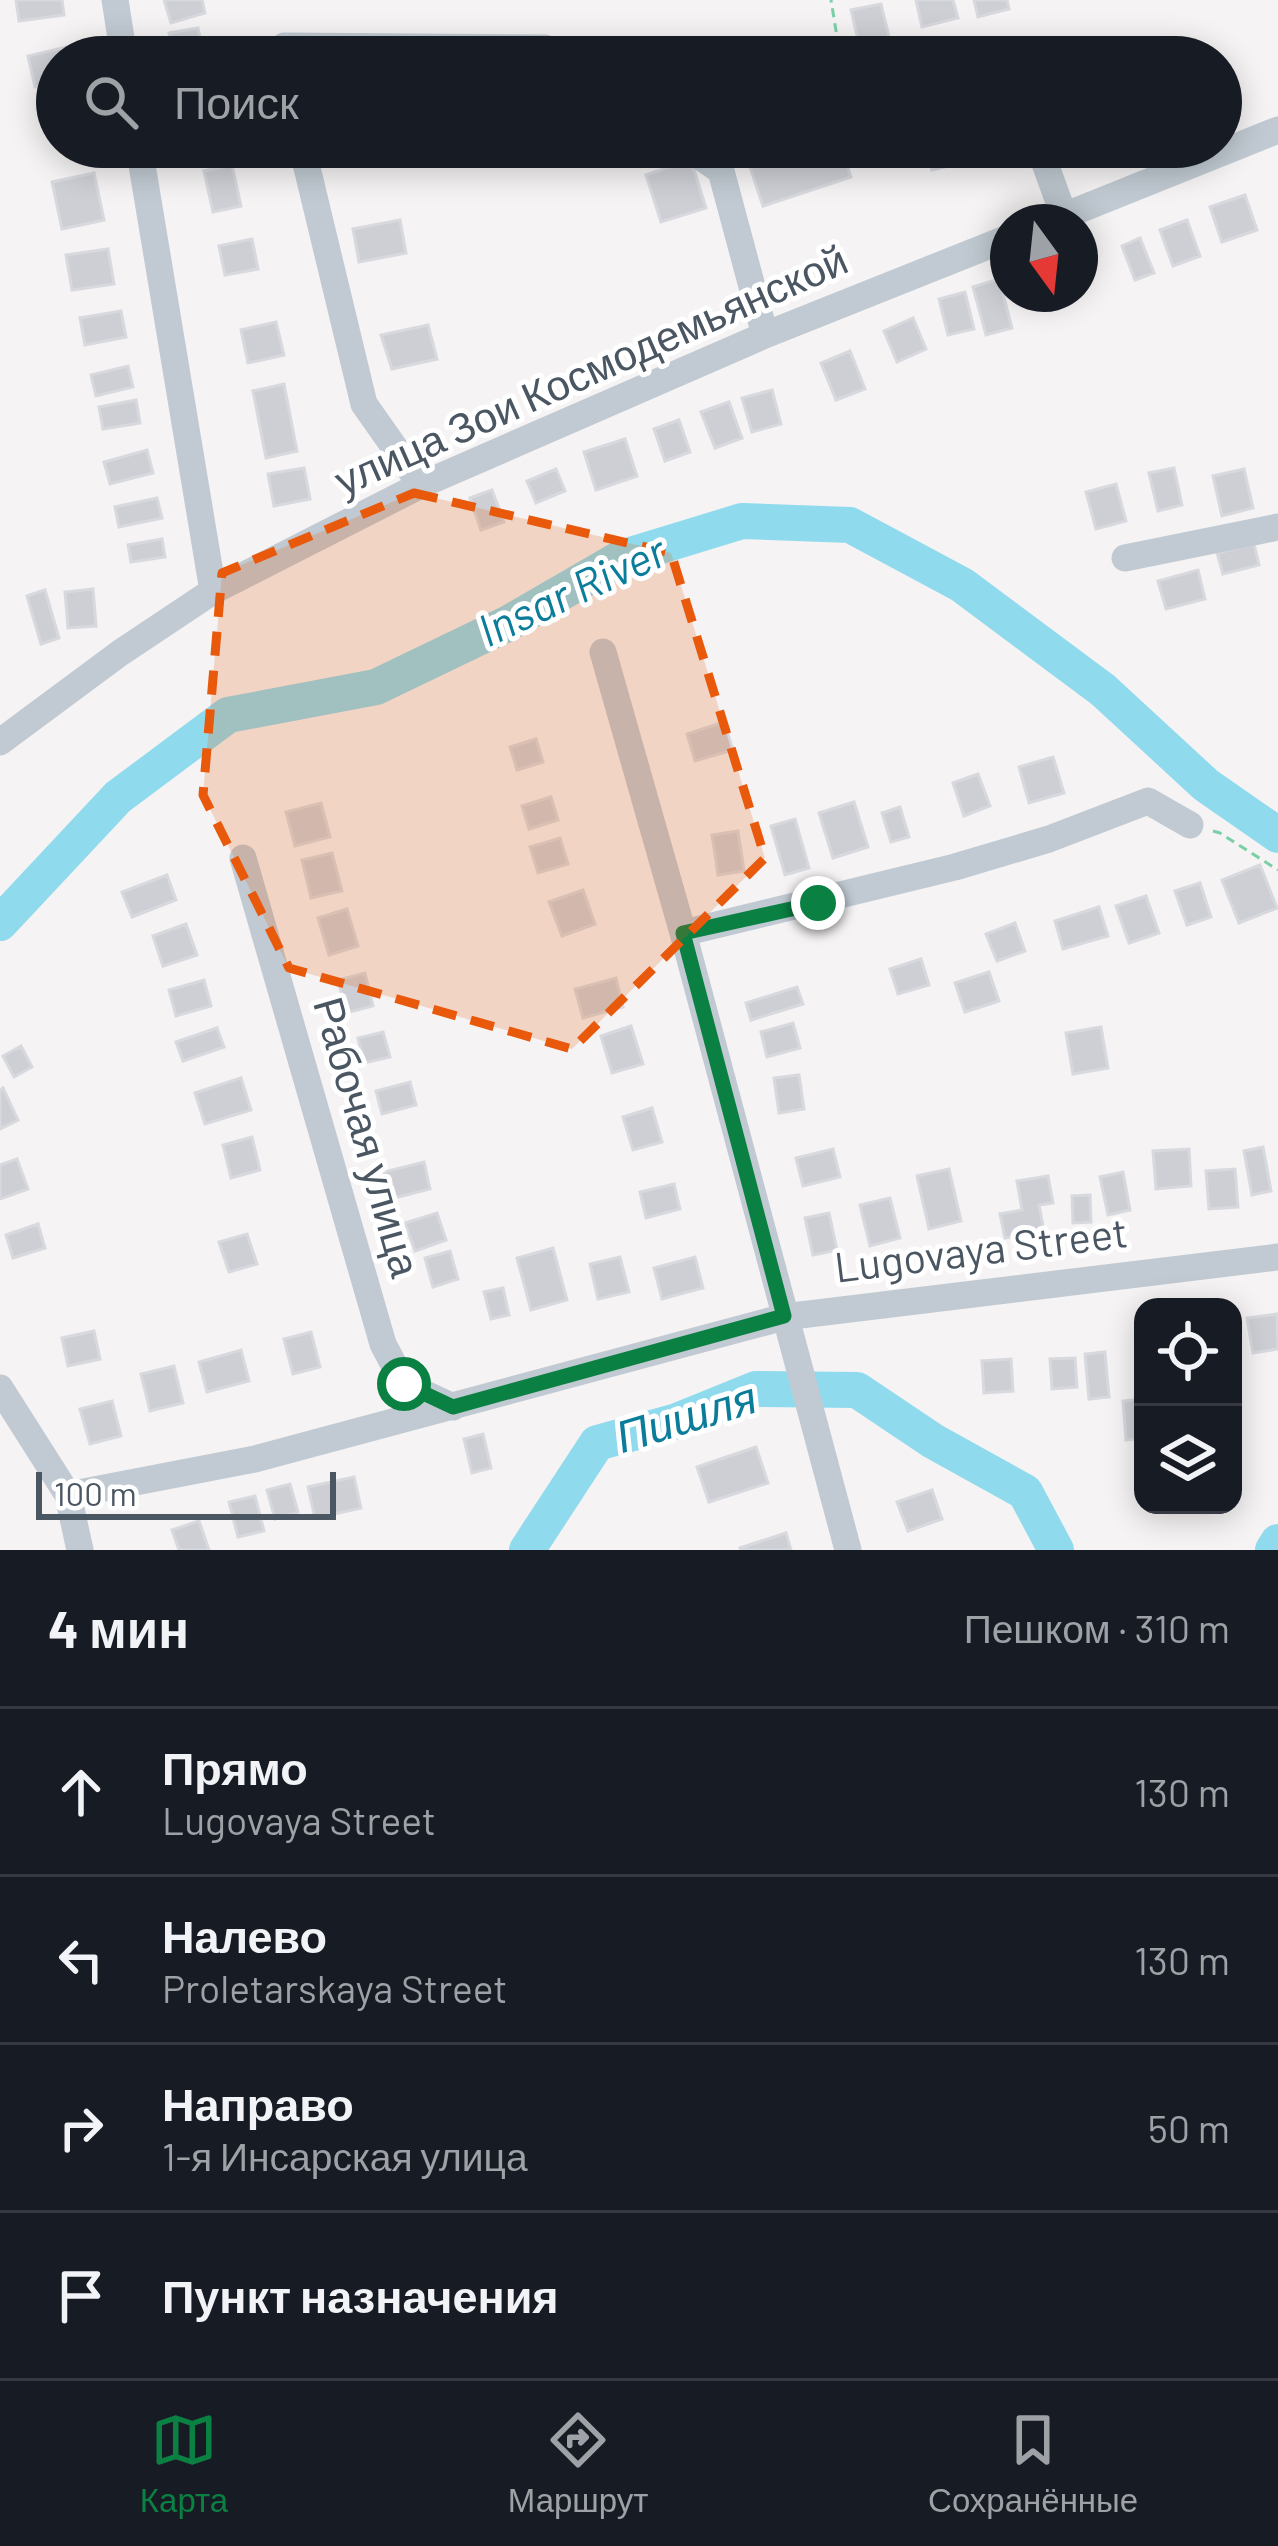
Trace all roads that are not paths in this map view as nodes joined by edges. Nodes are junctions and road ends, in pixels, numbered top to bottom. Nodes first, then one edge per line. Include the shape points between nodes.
1 (115, 0) edge
2 (121, 36) edge
3 (1278, 130) edge
4 (1242, 144) edge
5 (142, 168) edge
6 (307, 168) edge
7 (717, 168) edge
8 (1045, 168) edge
9 (1183, 168) edge
10 (1053, 204) edge
11 (1093, 204) edge
12 (990, 245) edge
13 (765, 335) junction
14 (421, 485) junction
15 (1278, 527) edge
16 (1125, 558) dead end
17 (213, 591) junction
18 (603, 652) dead end
19 (0, 742) edge
20 (1190, 825) road end
21 (243, 858) dead end
22 (683, 933) junction
23 (1278, 1257) edge
24 (784, 1316) junction
25 (0, 1388) edge
26 (453, 1407) junction
27 (68, 1495) junction
28 (80, 1550) edge
29 (848, 1550) edge

1 - 2 street
3 - 4 street
5 - 17 street
6 - 14 street via 364,404
7 - 13 street
8 - 10 street
9 - 11 street
12 - 13 street, улица Зои Космодемьянской
13 - 14 street, улица Зои Космодемьянской
14 - 17 street, улица Зои Космодемьянской
15 - 16 street
17 - 19 street, улица Зои Космодемьянской
18 - 22 street
20 - 22 street via 1148,801 955,867
21 - 26 street, Рабочая улица via 382,1344 404,1384
22 - 24 street
23 - 24 street, Lugovaya Street
24 - 26 street, Lugovaya Street
24 - 29 street
25 - 27 street
26 - 27 street, Lugovaya Street via 255,1459
27 - 28 street

